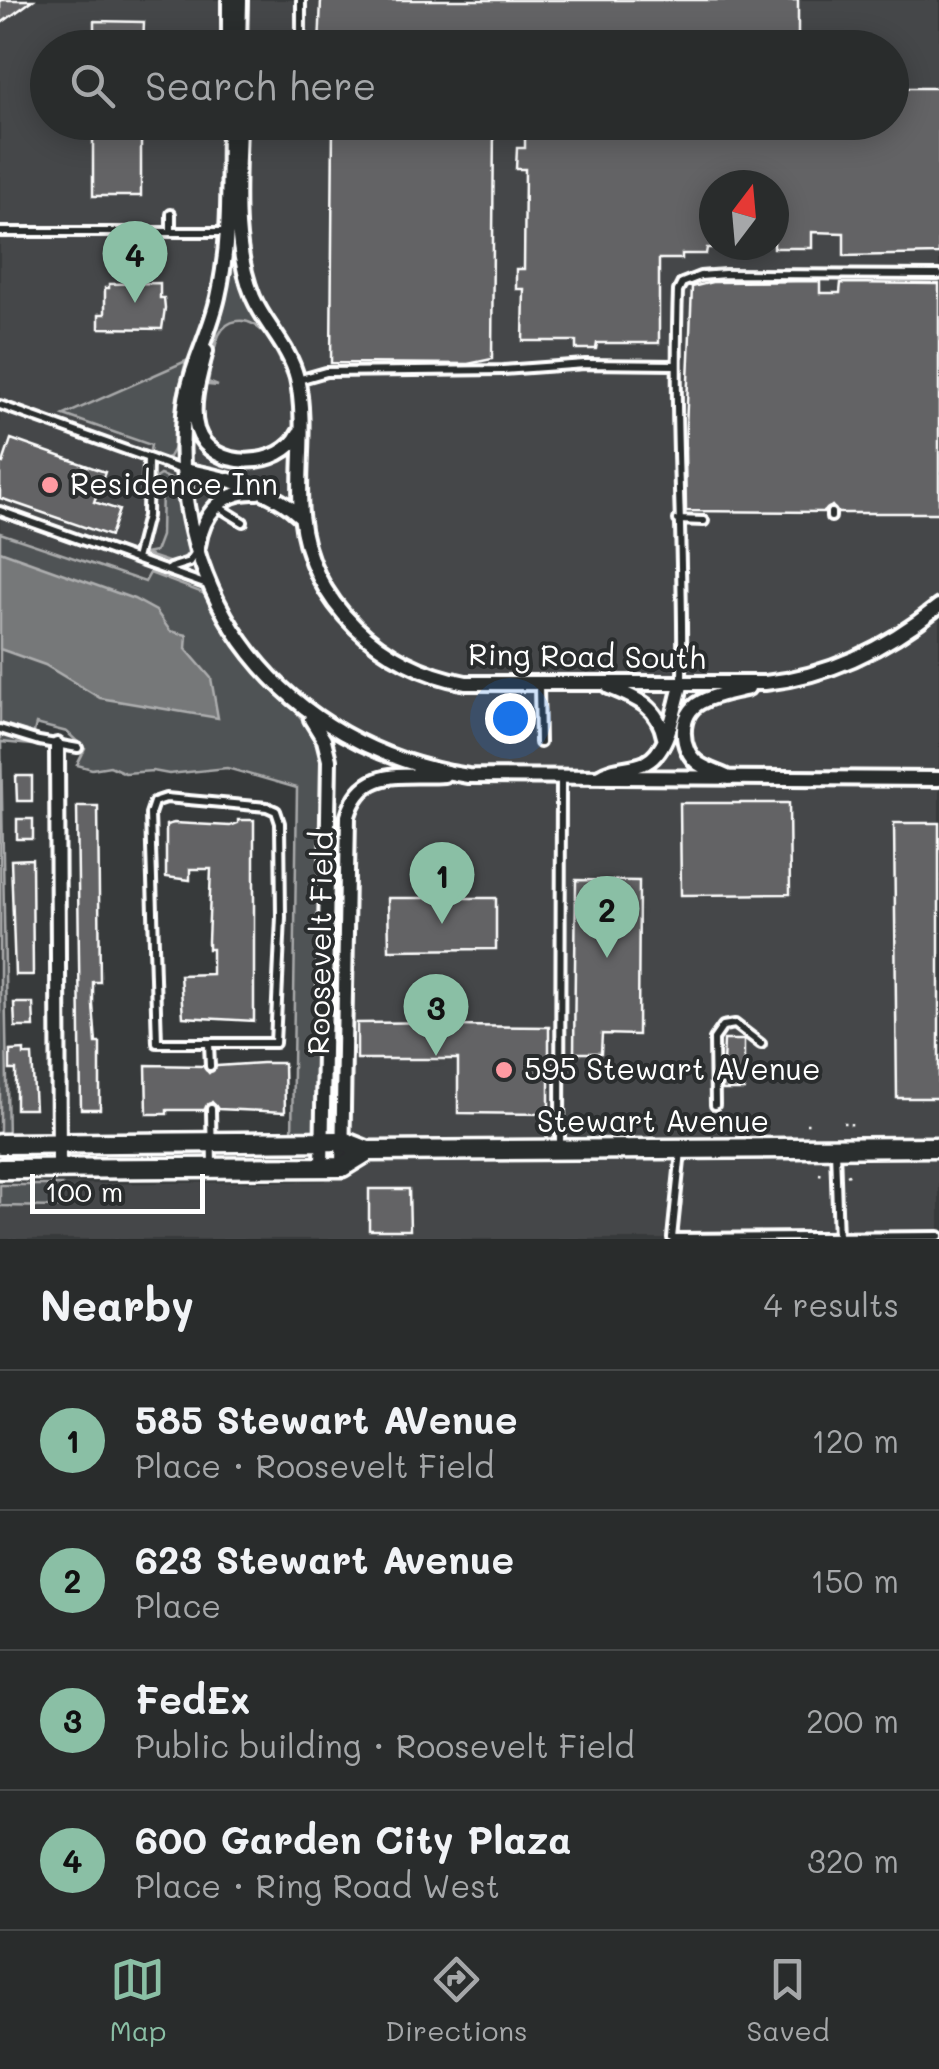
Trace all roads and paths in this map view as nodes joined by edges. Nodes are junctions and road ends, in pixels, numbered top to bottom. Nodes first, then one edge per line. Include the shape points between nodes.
1 (229, 0) edge
2 (240, 0) edge
3 (301, 0) edge
4 (229, 30) edge
5 (239, 30) edge
6 (301, 30) edge
7 (228, 140) edge
8 (238, 140) edge
9 (171, 214) dead end
10 (170, 231) junction
11 (0, 232) edge
12 (228, 232) junction
13 (939, 275) edge
14 (208, 329) junction
15 (676, 365) junction
16 (297, 380) junction
17 (0, 405) edge
18 (301, 428) junction
19 (148, 458) junction
20 (183, 470) junction
21 (264, 493) junction
22 (214, 506) junction
23 (0, 511) edge
24 (301, 517) junction
25 (678, 520) junction
26 (704, 521) dead end
27 (243, 522) dead end
28 (198, 550) junction
29 (136, 558) junction
30 (164, 568) junction
31 (211, 587) junction
32 (939, 606) edge
33 (682, 683) junction
34 (765, 683) junction
35 (539, 684) junction
36 (604, 684) junction
37 (307, 712) junction
38 (0, 729) edge
39 (664, 740) junction
40 (540, 743) dead end
41 (57, 745) junction
42 (78, 748) dead end
43 (458, 774) junction
44 (562, 778) junction
45 (596, 778) junction
46 (939, 779) edge
47 (734, 780) junction
48 (209, 1044) junction
49 (760, 1044) dead end
50 (210, 1066) dead end
51 (715, 1105) dead end
52 (210, 1110) dead end
53 (323, 1141) junction
54 (342, 1141) junction
55 (211, 1142) junction
56 (59, 1143) junction
57 (0, 1144) edge
58 (835, 1148) junction
59 (939, 1148) edge
60 (681, 1149) junction
61 (560, 1150) junction
62 (368, 1152) junction
63 (322, 1167) junction
64 (342, 1167) junction
65 (0, 1168) edge
66 (59, 1168) junction
67 (212, 1168) junction
68 (853, 1172) dead end
69 (819, 1174) dead end
70 (826, 1174) dead end
71 (847, 1174) dead end
72 (939, 1236) edge
73 (838, 1238) edge
74 (672, 1239) edge

1 - 4 street
2 - 5 street
3 - 6 lane
7 - 12 street
8 - 16 street via 238,233 252,296
9 - 10 lane
10 - 11 lane
10 - 12 lane
12 - 14 street
13 - 15 lane via 687,279 678,291
14 - 18 street via 195,411 207,446 247,462 290,446
14 - 20 street via 186,390
15 - 16 lane via 326,372
15 - 25 lane
16 - 18 street, Ring Road South
17 - 19 lane
18 - 24 street, Ring Road South
19 - 20 lane
19 - 29 lane via 147,516
20 - 21 street
20 - 28 street
21 - 22 street via 244,492
21 - 24 street
22 - 27 lane
22 - 28 street
23 - 29 lane
24 - 35 street, Ring Road South via 321,581 370,642 449,680
25 - 26 lane
25 - 33 lane
28 - 30 lane via 189,562
28 - 31 street
29 - 30 lane
30 - 31 lane
31 - 37 street via 242,644
32 - 34 street, Ring Road South via 848,662
33 - 34 street, Ring Road South
33 - 36 street, Ring Road South
33 - 39 street
34 - 47 street via 703,700 686,719 690,754
35 - 36 street, Ring Road South
35 - 40 lane
36 - 39 street via 650,707
37 - 43 street via 376,748
37 - 53 street, Roosevelt Field via 330,760
38 - 41 lane
39 - 45 street via 653,758
41 - 42 lane
41 - 56 street
43 - 44 street
43 - 54 street, Roosevelt Field via 390,775 363,789 352,804
44 - 45 street
44 - 61 lane
45 - 47 street
46 - 47 street
48 - 48 lane via 275,1043 280,823 266,807 166,798 154,802 150,814 158,1043
48 - 50 lane
49 - 51 lane via 735,1024 723,1026 714,1039
52 - 55 lane
53 - 54 main road, Stewart Avenue
53 - 55 main road, Stewart Avenue
53 - 63 street, Roosevelt Field
54 - 62 main road, Stewart Avenue
54 - 64 street
55 - 56 main road, Stewart Avenue
55 - 67 lane
56 - 57 main road, Stewart Avenue
56 - 66 street
58 - 59 main road, Stewart Avenue
58 - 60 main road, Stewart Avenue
58 - 73 lane
60 - 61 main road, Stewart Avenue
60 - 74 lane
61 - 62 main road, Stewart Avenue
62 - 64 main road, Stewart Avenue
63 - 64 main road, Stewart Avenue
63 - 67 main road, Stewart Avenue
65 - 66 main road, Stewart Avenue
66 - 67 main road, Stewart Avenue
68 - 71 path
69 - 70 path
72 - 73 lane
73 - 74 lane

